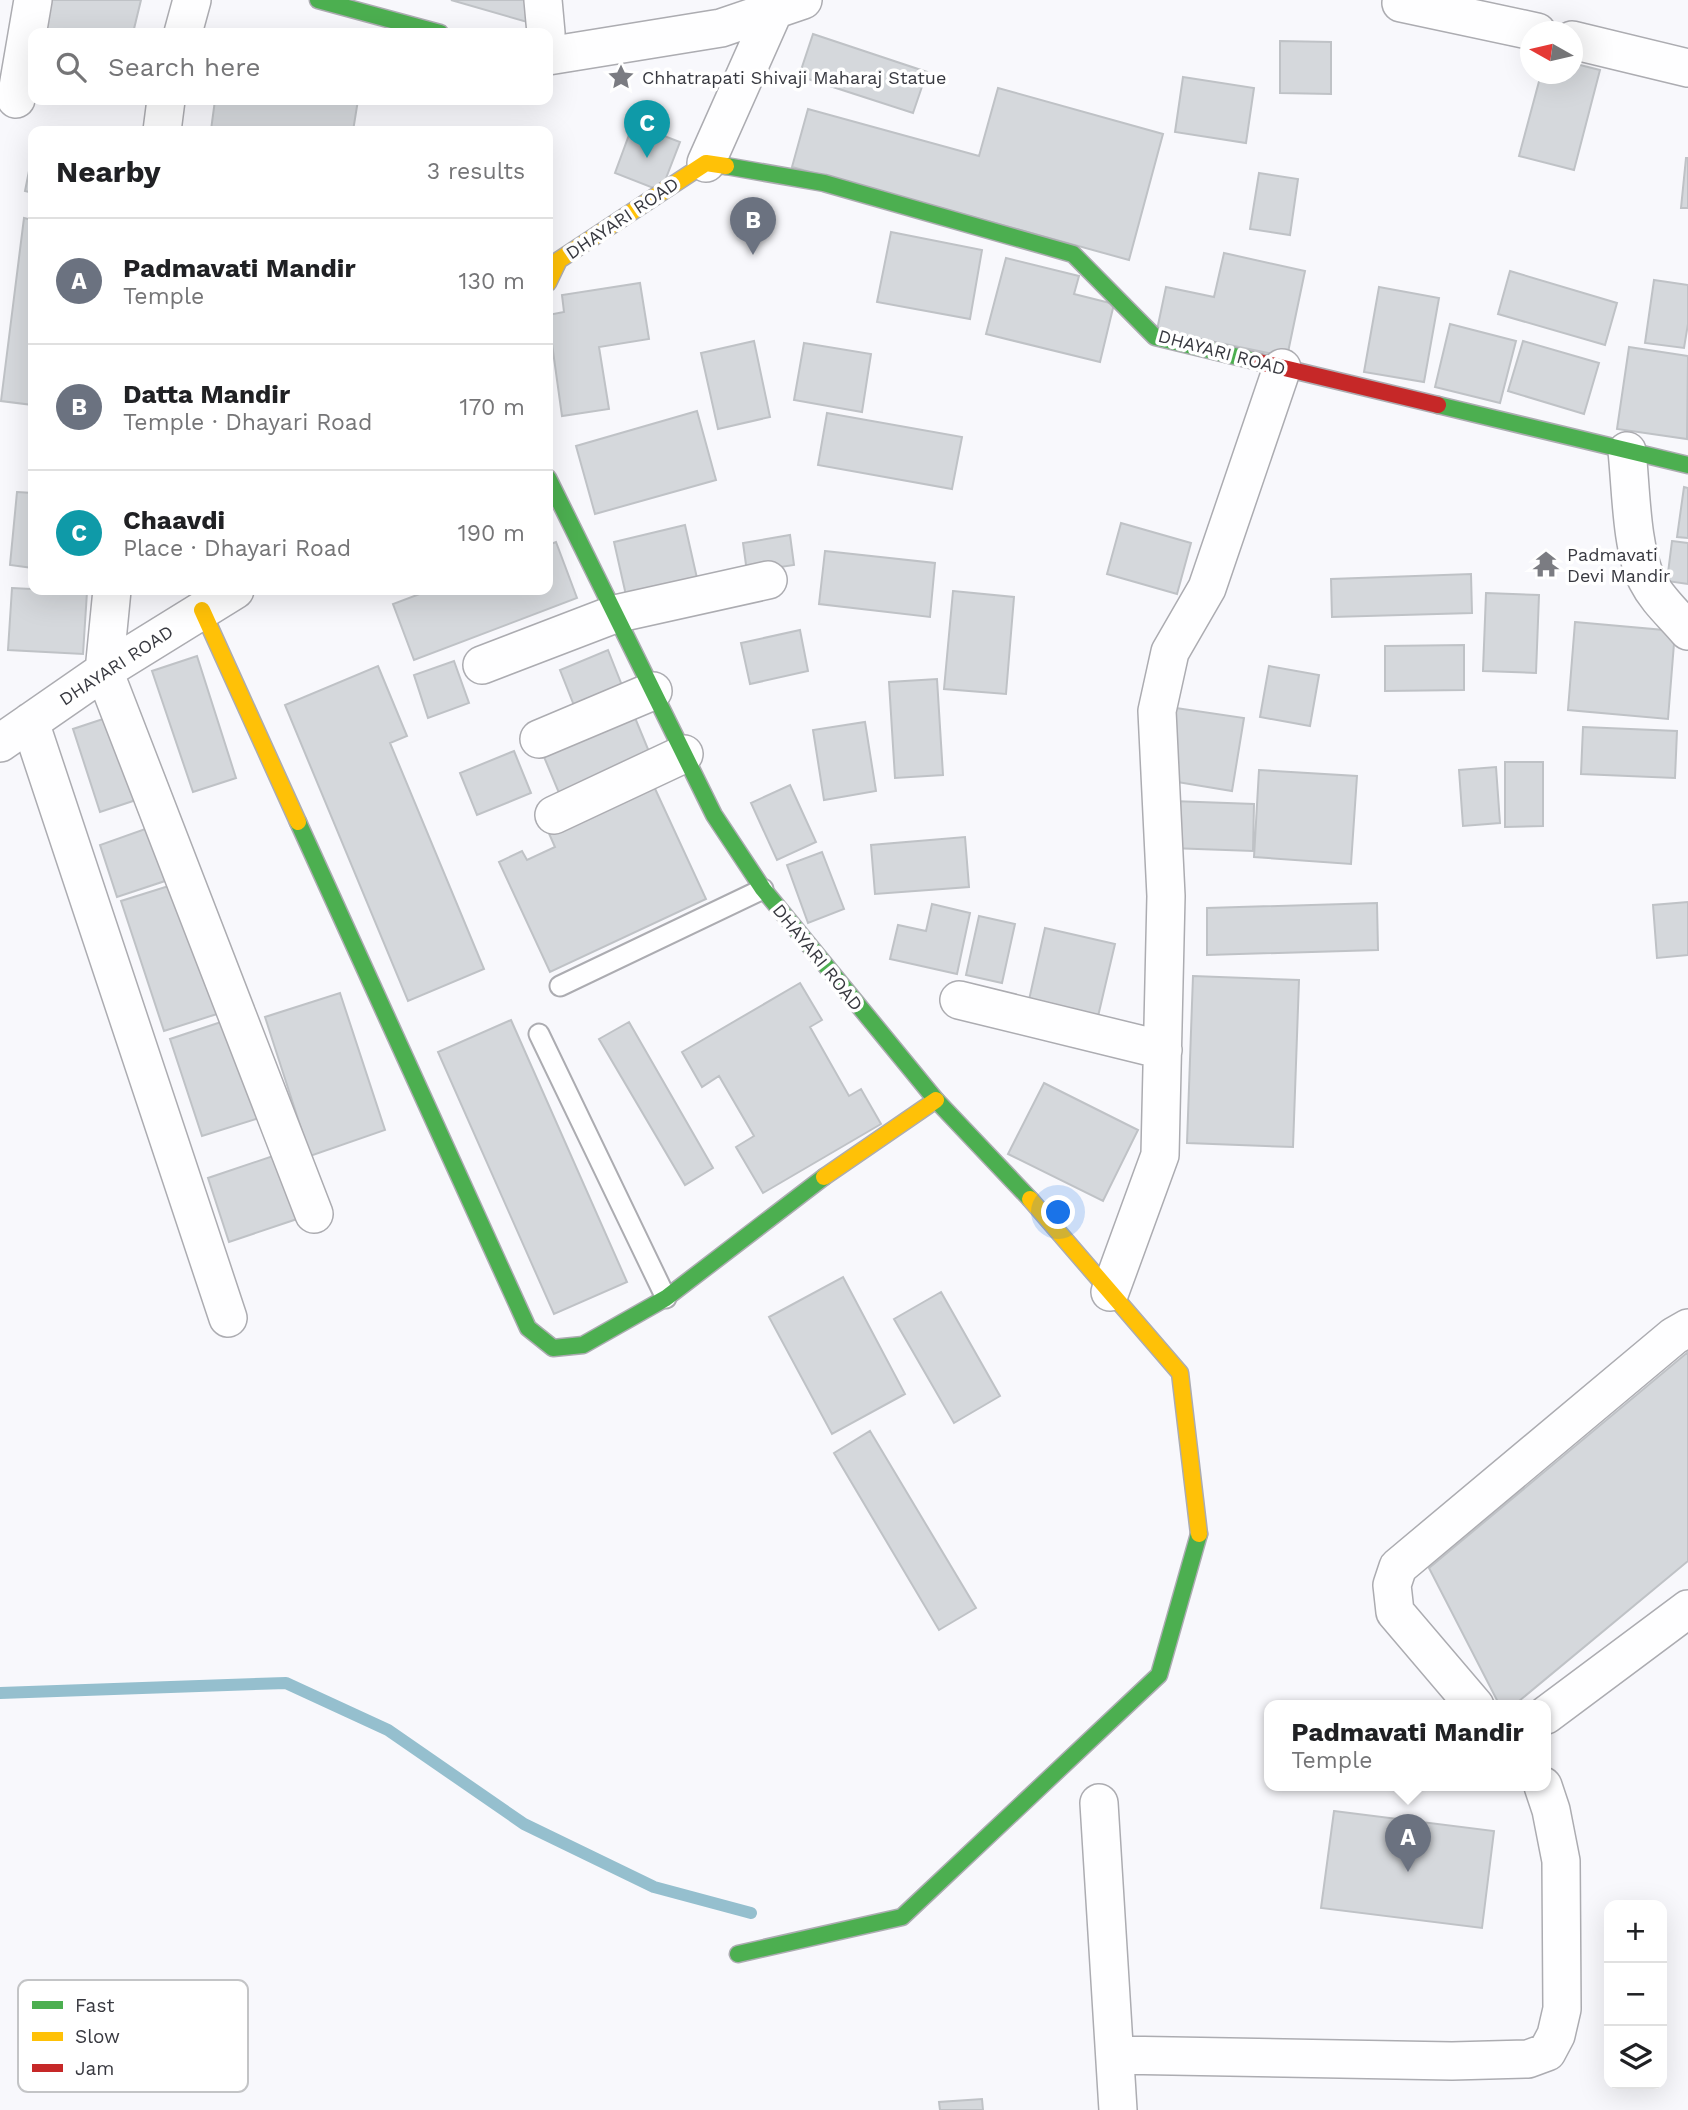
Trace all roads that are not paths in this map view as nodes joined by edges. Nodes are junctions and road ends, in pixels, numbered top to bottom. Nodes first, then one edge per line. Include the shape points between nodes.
1 (33, 0) edge
2 (192, 0) edge
3 (318, 0) edge
4 (543, 0) edge
5 (1401, 3) dead end
6 (789, 4) edge
7 (28, 28) edge
8 (184, 28) edge
9 (422, 28) edge
10 (546, 28) edge
11 (1520, 28) edge
12 (28, 29) edge
13 (1583, 42) edge
14 (553, 55) edge
15 (1688, 68) edge
16 (16, 99) dead end
17 (165, 105) edge
18 (163, 126) edge
19 (706, 163) junction
20 (553, 273) edge
21 (1282, 368) junction
22 (1627, 450) junction
23 (1688, 465) edge
24 (553, 488) edge
25 (768, 580) dead end
26 (111, 595) edge
27 (226, 595) edge
28 (202, 610) junction
29 (615, 614) junction
30 (1688, 631) edge
31 (482, 665) dead end
32 (104, 671) junction
33 (653, 691) junction
34 (30, 722) junction
35 (539, 739) dead end
36 (0, 743) edge
37 (684, 754) junction
38 (554, 815) dead end
39 (763, 889) junction
40 (560, 986) dead end
41 (959, 1000) dead end
42 (539, 1034) dead end
43 (1163, 1050) junction
44 (936, 1100) junction
45 (314, 1214) dead end
46 (1110, 1292) junction
47 (666, 1298) junction
48 (228, 1318) dead end
49 (1688, 1328) edge
50 (1688, 1609) edge
51 (1470, 1700) edge
52 (1551, 1711) edge
53 (1545, 1791) edge
54 (1099, 1803) dead end
55 (738, 1954) dead end
56 (1115, 2055) junction
57 (1118, 2110) edge

1 - 7 street
2 - 8 street
3 - 9 street
4 - 10 street
5 - 11 street
6 - 14 street via 721,28
6 - 19 street
12 - 16 street
13 - 15 street
17 - 18 street
19 - 20 street, DHAYARI ROAD via 559,260
19 - 21 street, DHAYARI ROAD via 824,183 1073,254 1155,337
21 - 22 street, DHAYARI ROAD
21 - 43 street via 1207,588 1170,652 1157,711 1166,895
22 - 23 street, DHAYARI ROAD
22 - 30 street via 1636,538 1646,579
24 - 29 street, DHAYARI ROAD
25 - 29 street
26 - 32 street
27 - 28 street, DHAYARI ROAD
28 - 32 street, DHAYARI ROAD
28 - 47 street via 528,1328 553,1348 583,1345
29 - 31 street
29 - 33 street, DHAYARI ROAD
32 - 34 street, DHAYARI ROAD
32 - 45 street
33 - 35 street
33 - 37 street, DHAYARI ROAD
34 - 36 street, DHAYARI ROAD
34 - 48 street
37 - 38 street
37 - 39 street, DHAYARI ROAD via 714,815
39 - 40 lane
39 - 44 street, DHAYARI ROAD
41 - 43 street
42 - 47 lane
43 - 46 street via 1160,1155
44 - 46 street, DHAYARI ROAD via 1017,1183
44 - 47 street via 807,1189
46 - 55 street, DHAYARI ROAD via 1180,1373 1200,1530 1159,1675 902,1917
49 - 51 street via 1398,1567 1392,1585 1395,1612
50 - 52 street
53 - 56 street via 1560,1861 1562,2009 1547,2052 1528,2059 1452,2061
54 - 56 street
56 - 57 street

